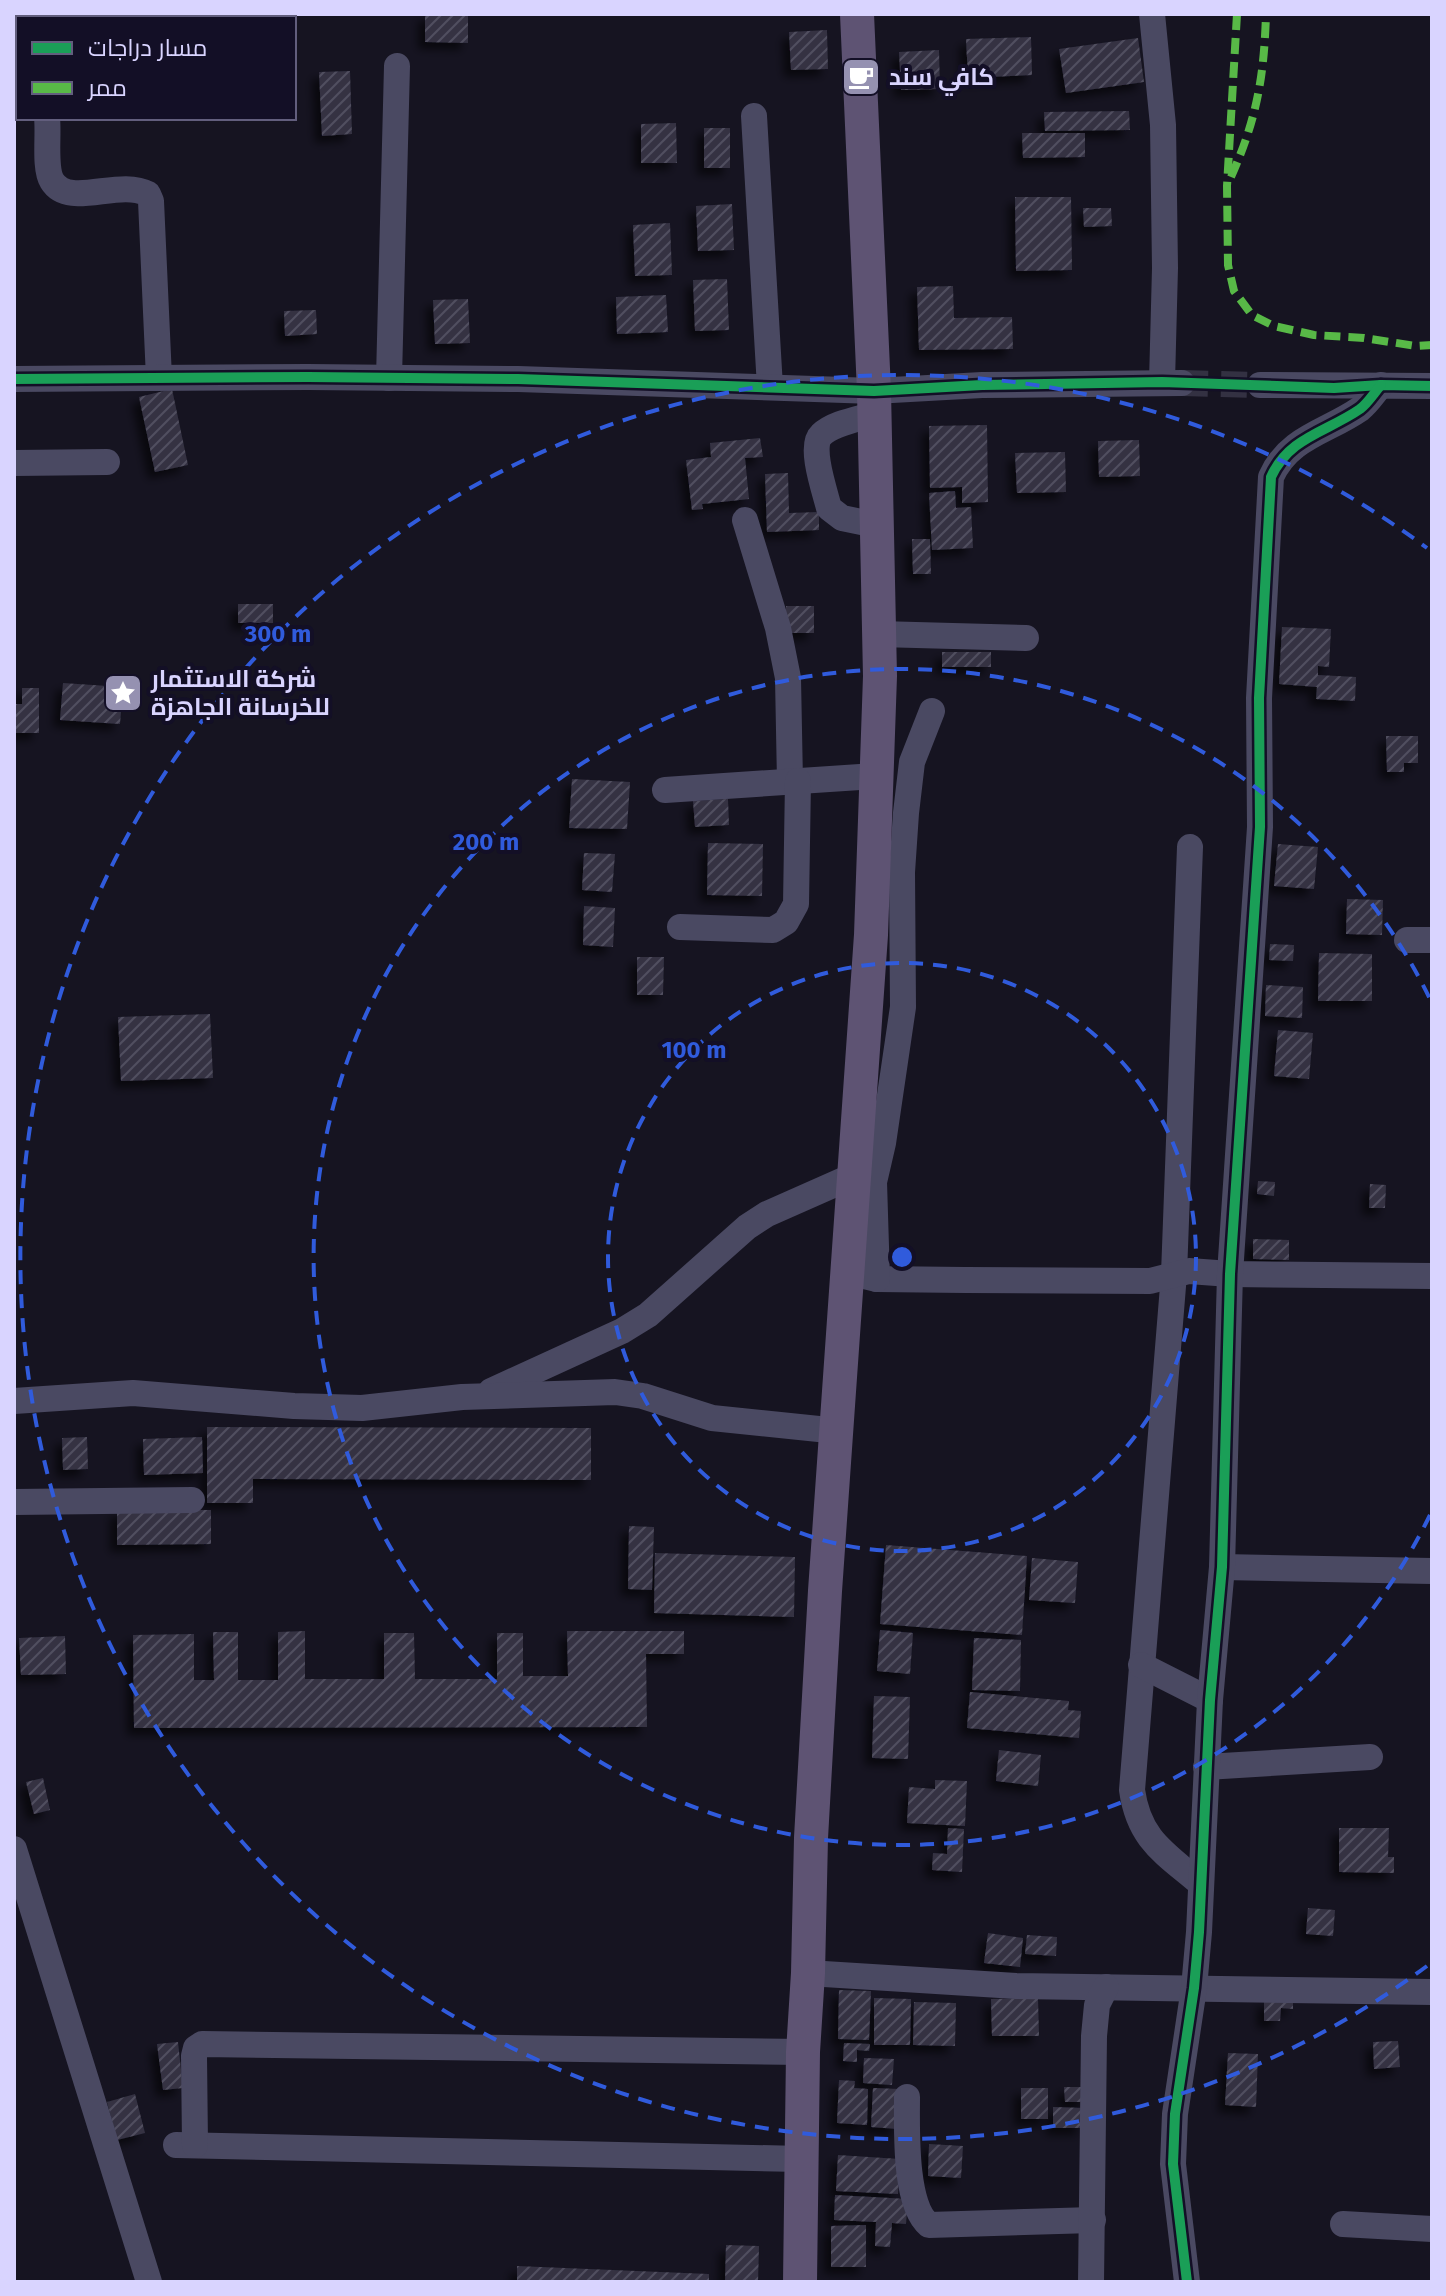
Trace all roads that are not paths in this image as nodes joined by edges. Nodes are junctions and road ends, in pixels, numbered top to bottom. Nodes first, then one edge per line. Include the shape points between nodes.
1 (857, 14) edge
2 (1152, 14) edge
3 (397, 66) dead end
4 (754, 116) dead end
5 (47, 120) edge
6 (159, 378) junction
7 (389, 378) junction
8 (14, 379) edge
9 (1260, 385) tunnel mouth
10 (1381, 385) junction
11 (1432, 386) edge
12 (770, 387) junction
13 (874, 403) junction
14 (107, 462) dead end
15 (14, 463) edge
16 (745, 520) dead end
17 (876, 525) junction
18 (879, 634) junction
19 (1026, 638) dead end
20 (932, 711) dead end
21 (875, 776) junction
22 (794, 781) junction
23 (665, 790) dead end
24 (1190, 847) dead end
25 (680, 927) dead end
26 (853, 1176) junction
27 (1174, 1274) junction
28 (1230, 1274) junction
29 (862, 1276) junction
30 (1432, 1276) edge
31 (480, 1396) junction
32 (14, 1401) edge
33 (838, 1431) junction
34 (192, 1500) dead end
35 (14, 1502) edge
36 (1222, 1567) junction
37 (1430, 1573) edge
38 (1141, 1665) junction
39 (1210, 1700) junction
40 (1370, 1757) dead end
41 (1206, 1767) junction
42 (14, 1849) edge
43 (1201, 1884) junction
44 (808, 1973) junction
45 (1106, 1987) junction
46 (1194, 1988) junction
47 (1432, 1992) edge
48 (803, 2052) junction
49 (907, 2097) dead end
50 (801, 2159) junction
51 (1093, 2220) junction
52 (1343, 2224) dead end
53 (1432, 2229) edge
54 (149, 2282) edge
55 (800, 2282) edge
56 (1091, 2282) edge
57 (1187, 2282) edge

1 - 13 main road
2 - 13 street via 1163,125 1172,383 982,385
3 - 7 street
4 - 12 street
5 - 6 street via 49,167 62,191 129,187 148,194
6 - 7 street
6 - 8 street
7 - 12 street
9 - 10 street
10 - 11 street
10 - 28 street via 1363,407 1294,446 1271,477 1259,698 1260,827
12 - 13 street
13 - 17 main road
13 - 17 street via 820,435 815,447 829,508 842,518
14 - 15 street
16 - 22 street via 788,678
17 - 18 main road
18 - 19 street
18 - 21 main road
20 - 29 street via 912,762 902,872 903,1007
21 - 22 street
21 - 26 main road via 871,935
22 - 23 street
22 - 25 street via 796,904 786,922 773,930
24 - 27 street
26 - 29 main road
26 - 31 street via 747,1227 648,1315 622,1331
27 - 28 street
27 - 29 street via 1150,1281
27 - 38 street
28 - 30 street
28 - 36 street
29 - 33 main road
31 - 32 street via 362,1408 133,1393
31 - 33 street via 615,1392 712,1418
33 - 44 main road via 811,1838
34 - 35 street
36 - 37 street
36 - 39 street
38 - 39 street
38 - 43 street via 1135,1814 1155,1844
39 - 41 street
40 - 41 street
41 - 43 street
42 - 54 street
43 - 46 street
44 - 45 street
44 - 48 main road
45 - 46 street
45 - 51 street via 1094,2027
46 - 47 street
46 - 57 street via 1173,2164
48 - 50 main road
48 - 50 street via 202,2044 194,2056 186,2145
49 - 51 street via 912,2183 918,2212 926,2222
50 - 55 main road
51 - 56 street
52 - 53 street

